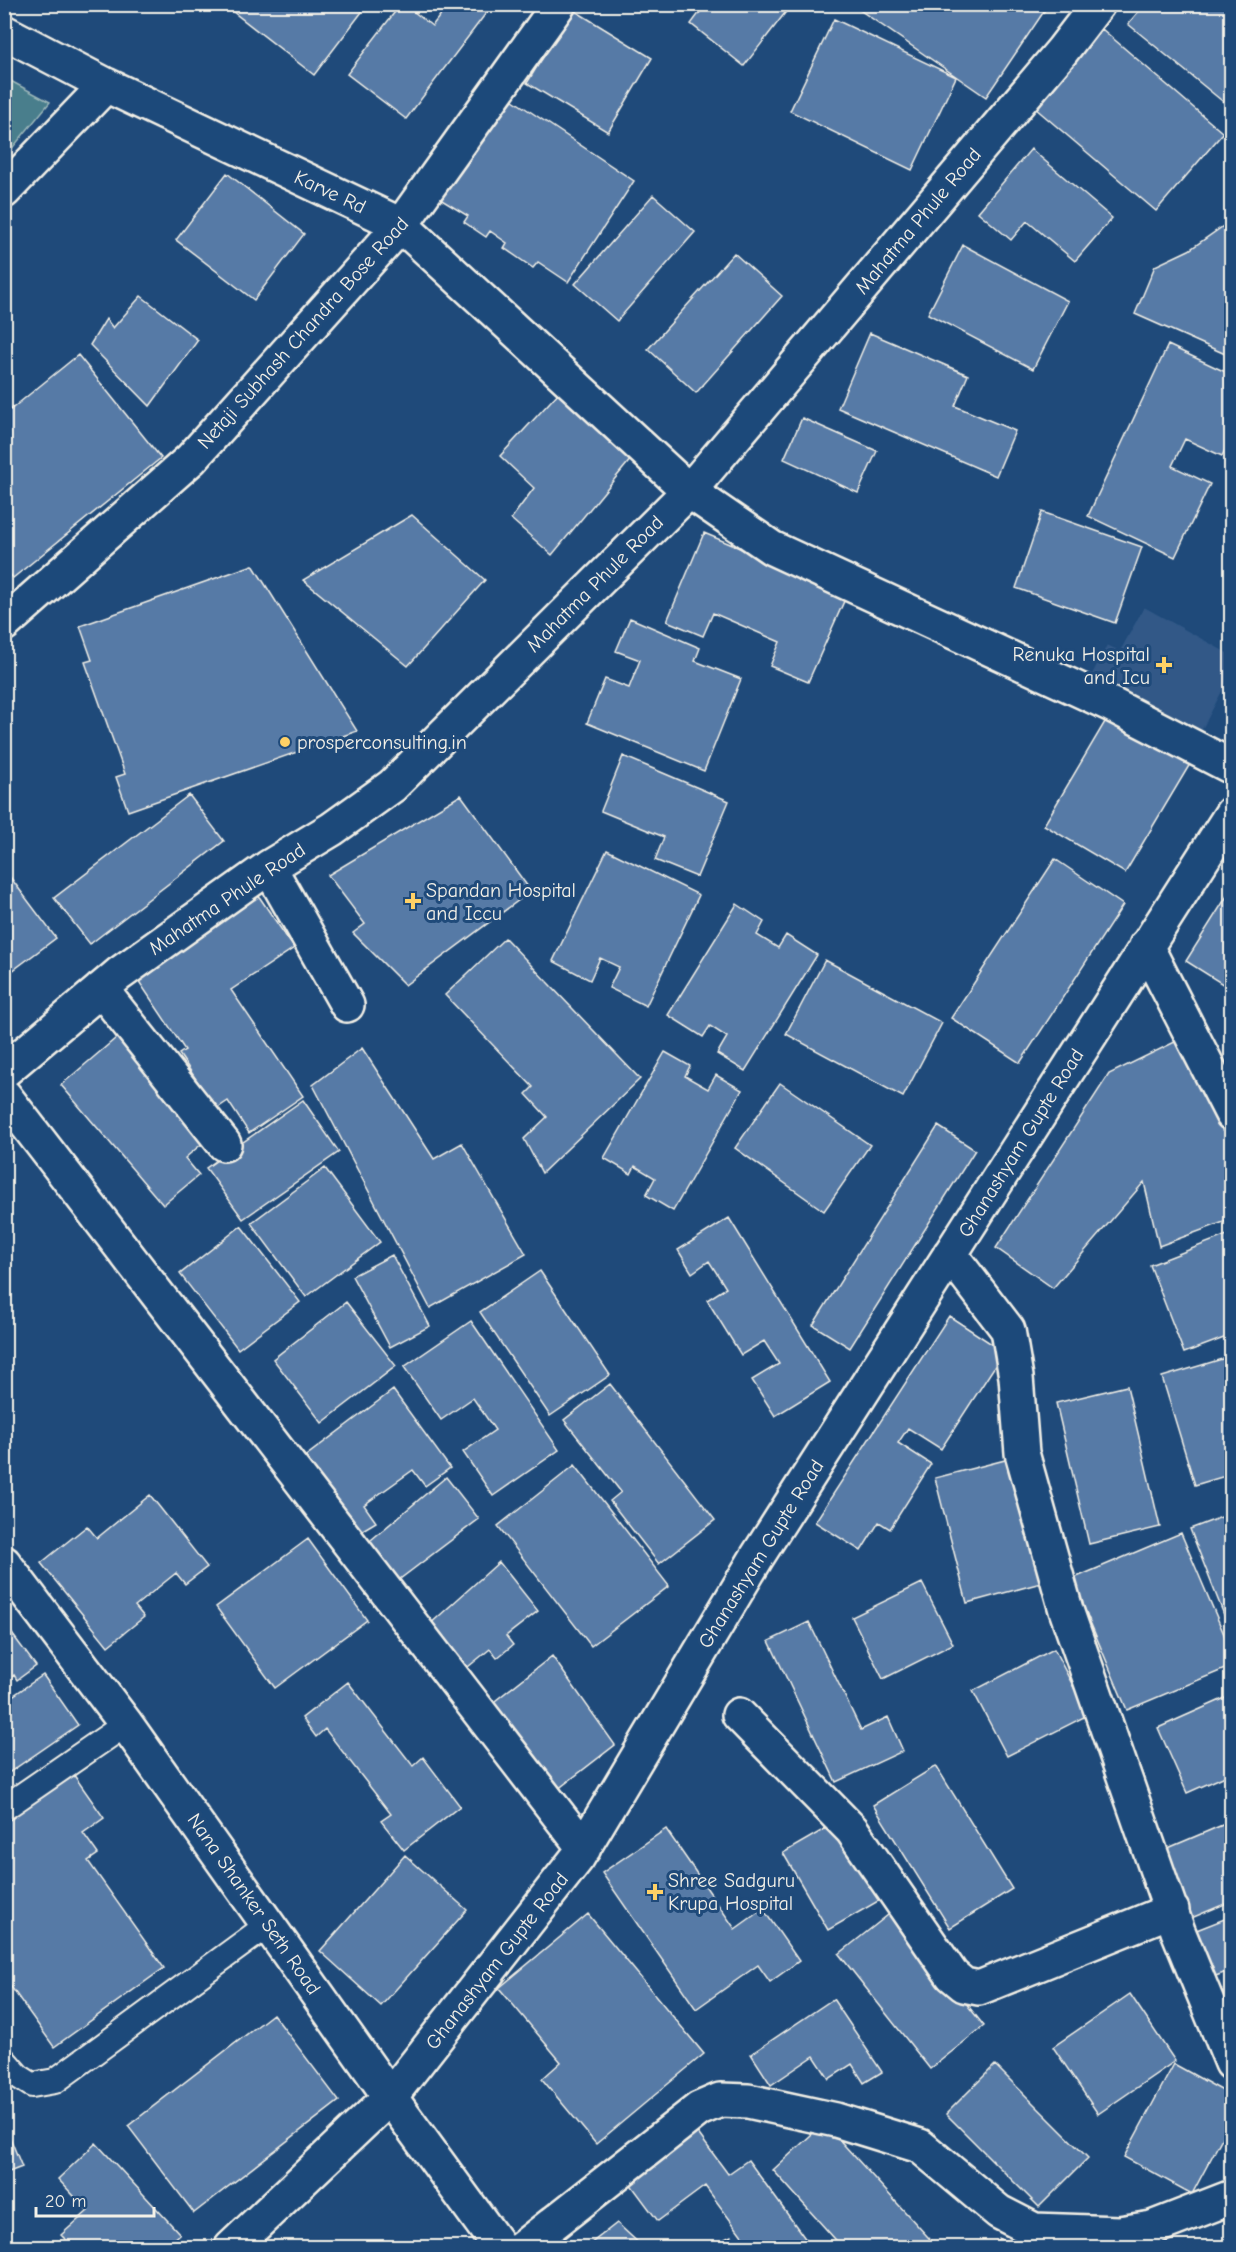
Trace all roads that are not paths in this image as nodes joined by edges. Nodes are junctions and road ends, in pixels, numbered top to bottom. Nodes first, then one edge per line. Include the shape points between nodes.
1 (559, 4) edge
2 (1098, 4) edge
3 (4, 32) edge
4 (106, 86) junction
5 (4, 191) edge
6 (401, 225) junction
7 (689, 491) junction
8 (4, 624) edge
9 (1232, 767) edge
10 (1232, 813) edge
11 (269, 867) junction
12 (1146, 946) junction
13 (101, 989) junction
14 (347, 1005) dead end
15 (4, 1071) edge
16 (4, 1095) edge
17 (1232, 1114) edge
18 (224, 1144) dead end
19 (950, 1254) junction
20 (4, 1563) edge
21 (739, 1715) dead end
22 (126, 1724) junction
23 (4, 1808) edge
24 (584, 1848) junction
25 (1172, 1910) junction
26 (268, 1925) junction
27 (4, 2060) edge
28 (1232, 2063) edge
29 (390, 2097) junction
30 (1232, 2197) edge
31 (231, 2247) edge
32 (500, 2247) edge
33 (522, 2247) edge

1 - 6 street, Netaji Subhash Chandra Bose Road
2 - 7 street, Mahatma Phule Road
3 - 4 street, Karve Rd
4 - 5 street
4 - 6 street, Karve Rd
6 - 7 street, Karve Rd
6 - 8 street, Netaji Subhash Chandra Bose Road via 191,459
7 - 9 street, Karve Rd via 772,548 1112,705
7 - 11 street, Mahatma Phule Road via 392,786
10 - 12 street, Ghanashyam Gupte Road
11 - 13 street, Mahatma Phule Road
11 - 14 street
12 - 17 street
12 - 19 street, Ghanashyam Gupte Road
13 - 15 street, Mahatma Phule Road
13 - 18 street
16 - 24 street
19 - 24 street, Ghanashyam Gupte Road via 757,1557
19 - 25 street via 1008,1330 1023,1453 1036,1506 1066,1610
20 - 22 street, Nana Shanker Seth Road
21 - 25 street via 852,1830 941,1963 964,1985 979,1988
22 - 23 lane
22 - 26 street, Nana Shanker Seth Road
24 - 29 street, Ghanashyam Gupte Road
25 - 28 street
26 - 27 lane via 54,2081 32,2085
26 - 29 street, Nana Shanker Seth Road
29 - 31 street, Ghanashyam Gupte Road
29 - 32 street, Nana Shanker Seth Road
30 - 33 street via 1152,2228 1119,2233 1035,2230 999,2212 920,2146 836,2120 748,2101 720,2100 699,2109

